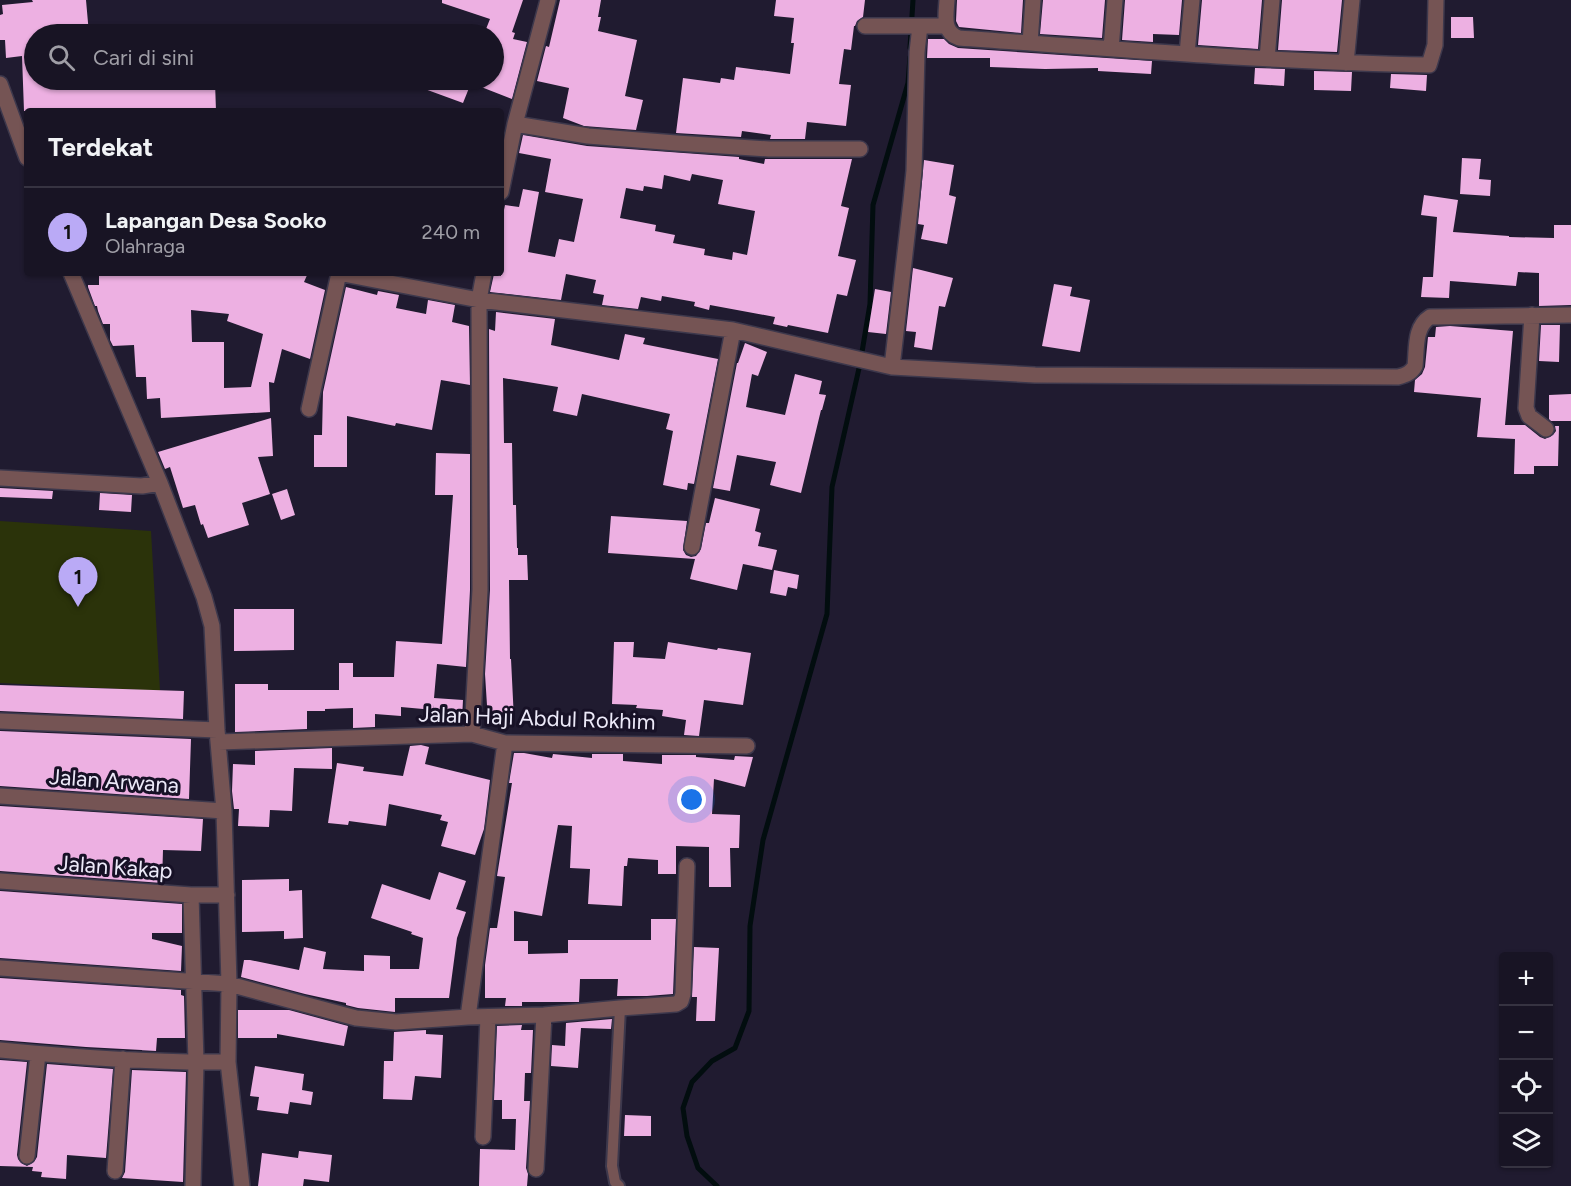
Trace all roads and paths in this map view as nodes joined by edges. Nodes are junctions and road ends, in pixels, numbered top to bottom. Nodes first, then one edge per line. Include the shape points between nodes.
1 (548, 0) edge
2 (947, 0) edge
3 (1033, 0) edge
4 (1115, 0) edge
5 (1192, 0) edge
6 (1272, 0) edge
7 (1352, 0) edge
8 (1436, 0) edge
9 (865, 26) dead end
10 (913, 26) junction
11 (946, 26) junction
12 (1030, 43) junction
13 (1111, 49) junction
14 (1187, 54) junction
15 (1267, 59) junction
16 (1346, 63) junction
17 (0, 84) edge
18 (515, 123) junction
19 (860, 149) dead end
20 (24, 151) edge
21 (504, 177) edge
22 (71, 276) edge
23 (338, 276) edge
24 (355, 276) edge
25 (483, 276) edge
26 (479, 300) junction
27 (1532, 315) junction
28 (1571, 315) edge
29 (733, 330) junction
30 (892, 367) junction
31 (309, 409) dead end
32 (1546, 429) dead end
33 (0, 478) edge
34 (160, 483) junction
35 (692, 547) dead end
36 (0, 721) edge
37 (472, 734) junction
38 (218, 736) junction
39 (505, 742) junction
40 (747, 746) dead end
41 (0, 796) edge
42 (224, 811) junction
43 (687, 866) dead end
44 (0, 882) edge
45 (191, 895) junction
46 (227, 895) junction
47 (0, 968) edge
48 (194, 981) junction
49 (229, 984) junction
50 (620, 1008) junction
51 (544, 1015) junction
52 (468, 1017) junction
53 (488, 1017) junction
54 (0, 1050) edge
55 (38, 1054) junction
56 (123, 1059) junction
57 (196, 1062) junction
58 (228, 1062) junction
59 (483, 1137) dead end
60 (27, 1156) dead end
61 (537, 1169) dead end
62 (115, 1171) dead end
63 (193, 1185) edge
64 (242, 1186) edge
65 (619, 1186) edge

1 - 18 street
2 - 11 street
3 - 12 street
4 - 13 street
5 - 14 street
6 - 15 street
7 - 16 street
8 - 16 street via 1436,45 1429,64
9 - 10 street
10 - 11 street
10 - 30 street via 917,52 914,171
11 - 12 street via 953,36 960,38
12 - 13 street
13 - 14 street
14 - 15 street
15 - 16 street
17 - 20 street
18 - 19 street via 588,136 665,142 770,149
18 - 21 street
22 - 34 street
23 - 31 street
24 - 26 street
25 - 26 street
26 - 29 street
26 - 37 street via 480,590
27 - 28 street
27 - 30 street via 1430,317 1419,327 1415,366 1398,377 1035,375
27 - 32 street via 1526,408 1529,416
29 - 30 street
29 - 35 street
33 - 34 street via 142,486
34 - 38 street via 212,626
36 - 38 street, Jalan Haji Abdul Rokhim
37 - 38 street, Jalan Haji Abdul Rokhim
37 - 39 street, Jalan Haji Abdul Rokhim
38 - 42 street
39 - 40 street, Jalan Haji Abdul Rokhim
39 - 52 street
41 - 42 street, Jalan Arwana
42 - 46 street
43 - 50 street via 681,1001
44 - 45 street, Jalan Kakap
45 - 46 street, Jalan Kakap
45 - 48 street
46 - 49 street
47 - 48 street
48 - 49 street
48 - 57 street
49 - 52 street via 378,1022
49 - 58 street
50 - 51 street
50 - 65 lane via 612,1166
51 - 53 street
51 - 61 street
52 - 53 street
53 - 59 street
54 - 55 street
55 - 56 street
55 - 60 street
56 - 57 street
56 - 62 street
57 - 58 street
57 - 63 street
58 - 64 street

